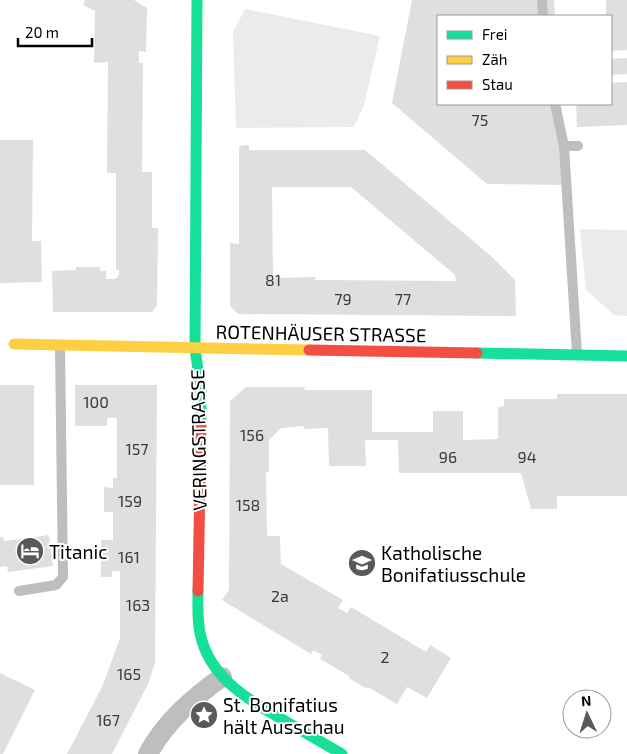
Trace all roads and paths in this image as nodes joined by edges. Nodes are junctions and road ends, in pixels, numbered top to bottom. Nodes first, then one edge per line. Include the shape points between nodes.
1 (196, 0) edge
2 (542, 0) edge
3 (543, 15) edge
4 (555, 105) edge
5 (564, 146) junction
6 (578, 146) dead end
7 (14, 344) dead end
8 (60, 346) junction
9 (195, 349) junction
10 (577, 355) junction
11 (627, 356) edge
12 (18, 591) dead end
13 (222, 677) junction
14 (148, 754) edge
15 (342, 754) edge

1 - 9 street, VERINGSTRASSE
2 - 3 lane
4 - 5 lane
5 - 6 lane
5 - 10 lane
7 - 8 street, ROTENHÄUSER STRASSE
8 - 9 street, ROTENHÄUSER STRASSE
8 - 12 lane via 63,576 56,585
9 - 10 street, ROTENHÄUSER STRASSE
9 - 13 street, VERINGSTRASSE via 201,389 198,610 204,646
10 - 11 street, ROTENHÄUSER STRASSE
13 - 14 street via 183,708
13 - 15 street, VERINGSTRASSE via 250,701

